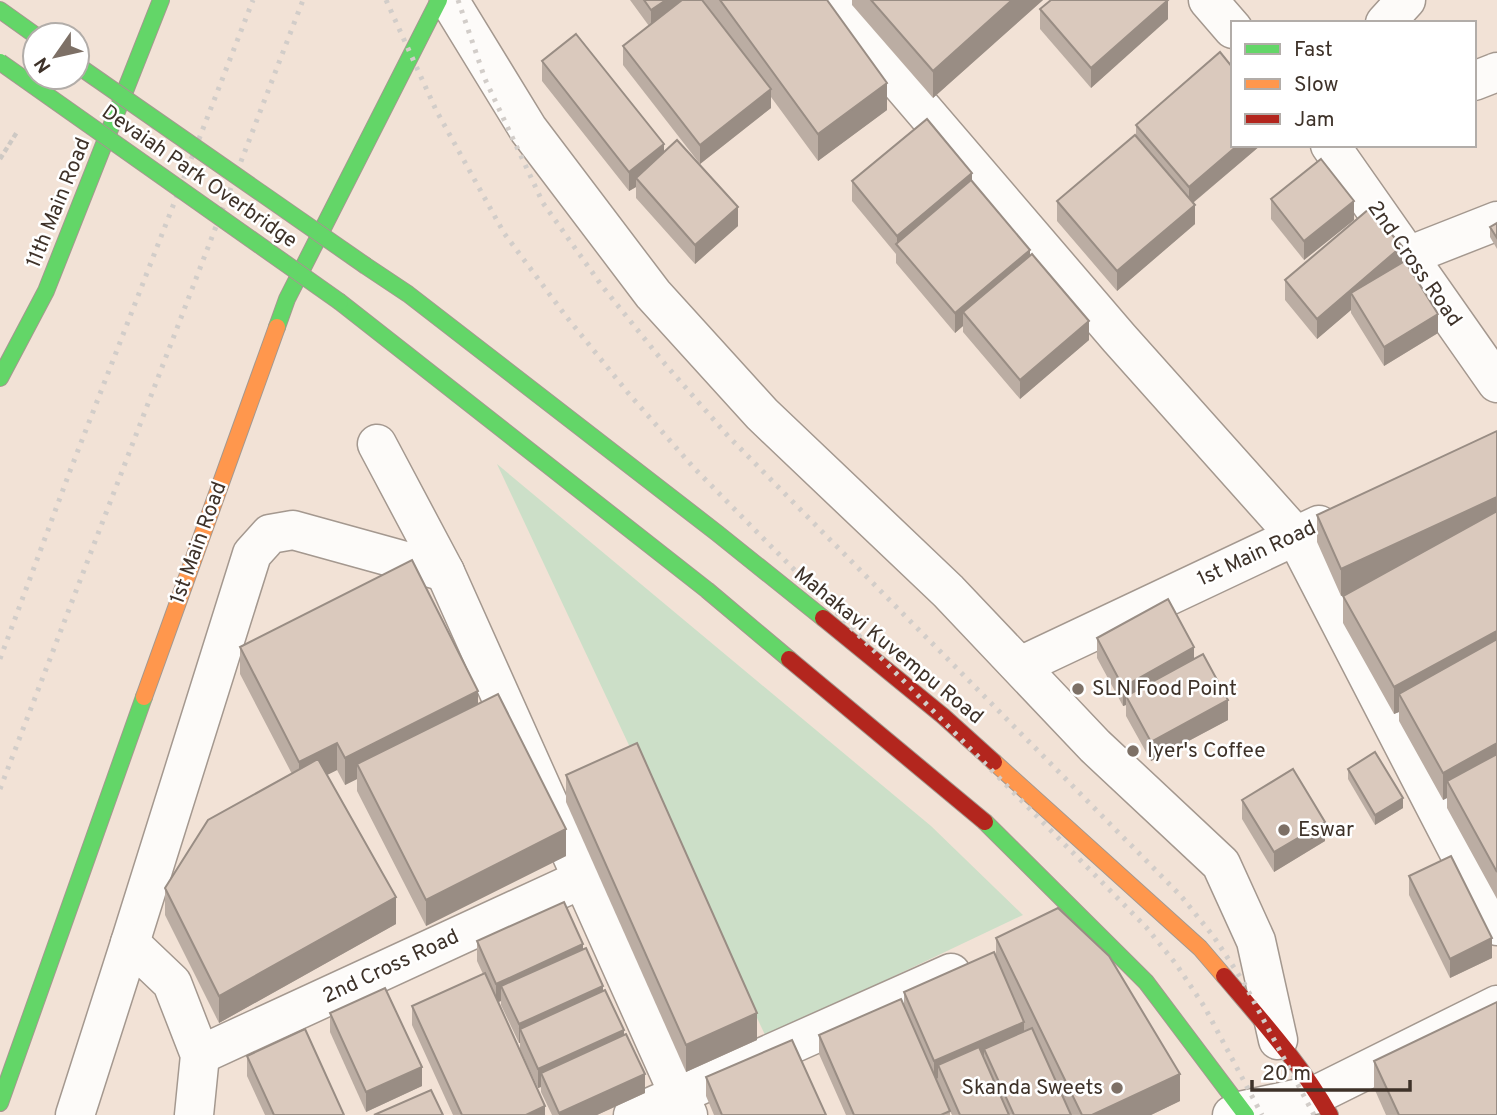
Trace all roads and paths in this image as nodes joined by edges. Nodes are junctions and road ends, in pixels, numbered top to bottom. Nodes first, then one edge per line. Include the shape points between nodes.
1 (162, 0) edge
2 (439, 0) edge
3 (449, 0) edge
4 (829, 0) edge
5 (1208, 0) edge
6 (1406, 0) edge
7 (4, 13) edge
8 (1387, 21) edge
9 (21, 25) edge
10 (1231, 27) edge
11 (0, 62) edge
12 (1497, 72) edge
13 (91, 75) edge
14 (1476, 80) edge
15 (20, 127) dead end
16 (1332, 147) edge
17 (0, 159) edge
18 (1497, 221) edge
19 (1408, 256) junction
20 (366, 266) joint
21 (0, 378) edge
22 (1497, 383) edge
23 (377, 444) dead end
24 (1346, 513) edge
25 (1295, 535) junction
26 (445, 572) junction
27 (1020, 666) junction
28 (582, 878) junction
29 (1080, 916) junction
30 (1497, 926) edge
31 (1041, 933) edge
32 (130, 943) junction
33 (979, 961) edge
34 (1497, 1005) edge
35 (1278, 1040) junction
36 (201, 1055) junction
37 (0, 1103) edge
38 (1324, 1104) edge
39 (683, 1105) edge
40 (1241, 1113) edge
41 (75, 1115) edge
42 (194, 1115) edge
43 (633, 1115) edge

1 - 21 main road, 11th Main Road via 47,291
2 - 37 main road, 1st Main Road via 287,299
3 - 27 street via 528,129 653,294 762,414
4 - 25 street
5 - 10 street
6 - 8 street
7 - 9 main road
11 - 29 main road, Devaiah Park Overbridge, bridge via 340,302 708,590 1000,835
12 - 14 street
13 - 20 main road, Devaiah Park Overbridge, bridge
15 - 17 path
16 - 19 street, 2nd Cross Road
18 - 19 street
19 - 22 street, 2nd Cross Road
20 - 35 main road, Mahakavi Kuvempu Road via 717,533 943,716 1200,948
23 - 26 street
24 - 25 street, 1st Main Road
25 - 27 street, 1st Main Road
25 - 30 street
26 - 28 street
26 - 32 street via 293,530 270,534 252,554
27 - 35 street via 1094,746 1221,864 1256,941
28 - 36 street, 2nd Cross Road
28 - 39 street
29 - 31 street
29 - 40 main road via 1146,982
32 - 36 street via 172,983
32 - 41 street
33 - 39 street
34 - 38 street
35 - 38 main road, Mahakavi Kuvempu Road
36 - 42 street
38 - 40 street
39 - 43 street

